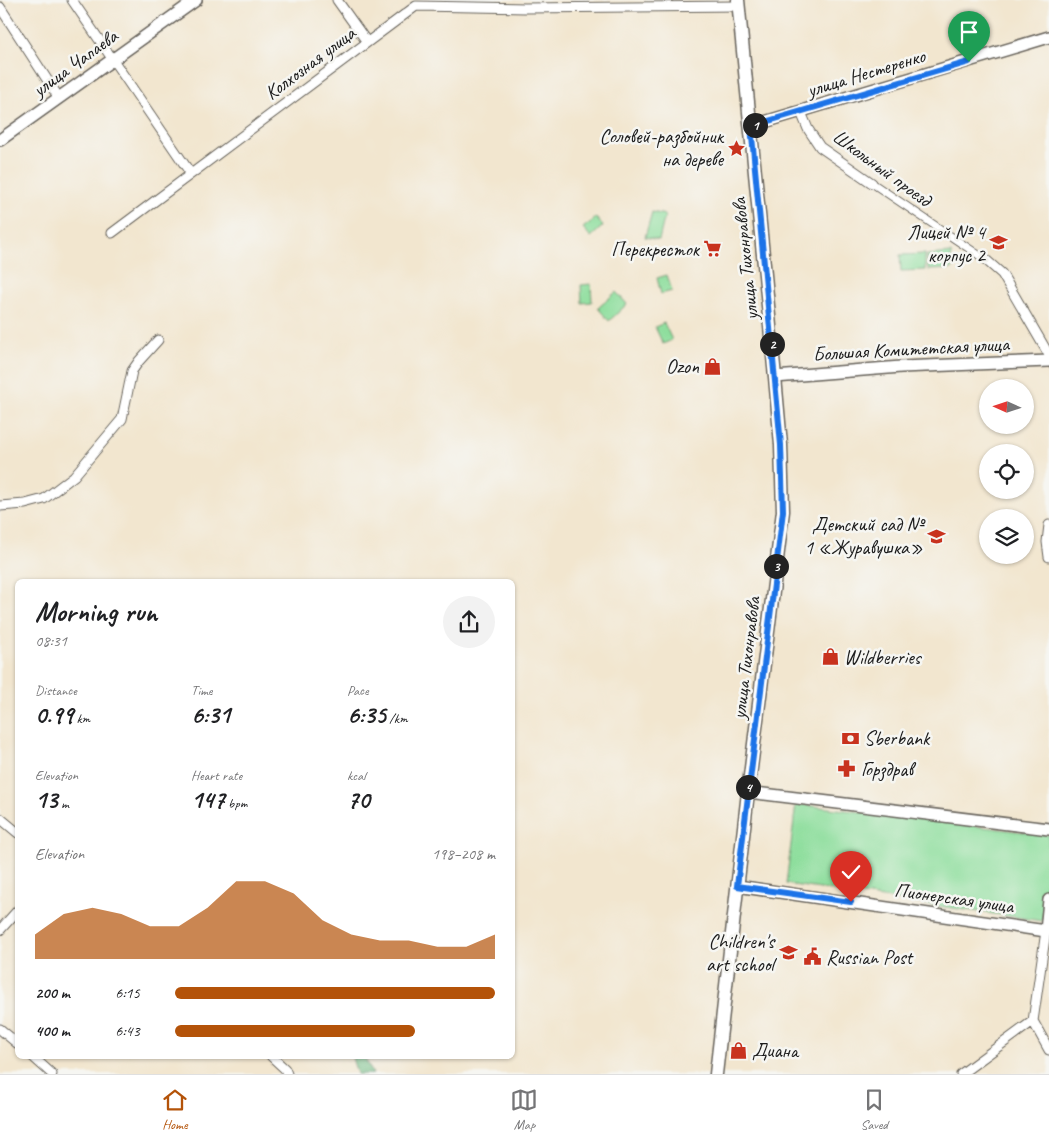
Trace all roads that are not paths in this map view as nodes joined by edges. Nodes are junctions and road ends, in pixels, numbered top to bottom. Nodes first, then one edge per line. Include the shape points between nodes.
1 (72, 0) edge
2 (196, 0) edge
3 (338, 0) edge
4 (738, 3) edge
5 (526, 4) edge
6 (0, 7) edge
7 (1049, 37) edge
8 (367, 42) junction
9 (114, 59) junction
10 (59, 98) junction
11 (801, 112) junction
12 (751, 126) junction
13 (0, 140) edge
14 (191, 174) junction
15 (872, 183) joint
16 (112, 233) dead end
17 (986, 260) joint
18 (158, 340) dead end
19 (1049, 354) edge
20 (1049, 361) edge
21 (775, 377) junction
22 (0, 506) edge
23 (1049, 525) edge
24 (1049, 556) edge
25 (748, 792) junction
26 (0, 818) edge
27 (1049, 829) edge
28 (15, 830) edge
29 (737, 886) junction
30 (1049, 900) edge
31 (15, 913) edge
32 (1048, 916) edge
33 (0, 930) edge
34 (1046, 931) junction
35 (1033, 1021) junction
36 (0, 1029) edge
37 (15, 1042) edge
38 (1049, 1050) edge
39 (35, 1059) edge
40 (275, 1059) edge
41 (52, 1074) edge
42 (287, 1074) edge
43 (716, 1074) edge
44 (961, 1074) edge

1 - 9 street
2 - 9 street, улица Чапаева
3 - 8 street
4 - 5 street, Колхозная улица
4 - 12 main road, улица Тихонравова
5 - 8 street, Колхозная улица via 416,6
6 - 10 street
7 - 11 street, улица Нестеренко
8 - 14 street, Колхозная улица
9 - 10 street, улица Чапаева
9 - 14 street
10 - 13 street, улица Чапаева
11 - 12 street, улица Нестеренко
11 - 15 street, Школьный проезд via 820,147
12 - 21 main road, улица Тихонравова
14 - 16 street, Колхозная улица
15 - 17 street, Школьный проезд
17 - 19 street, Школьный проезд via 1002,274
18 - 22 street via 132,371 122,419 74,476 44,499
20 - 21 street, Большая Комитетская улица
21 - 25 main road, улица Тихонравова via 783,511
23 - 24 street
25 - 27 street
25 - 29 main road, улица Тихонравова
26 - 28 street
29 - 34 street, Пионерская улица
29 - 43 main road, улица Тихонравова
30 - 32 street
31 - 33 street
32 - 34 street
34 - 35 street
35 - 38 street
35 - 44 street
36 - 37 street
39 - 41 street
40 - 42 street

